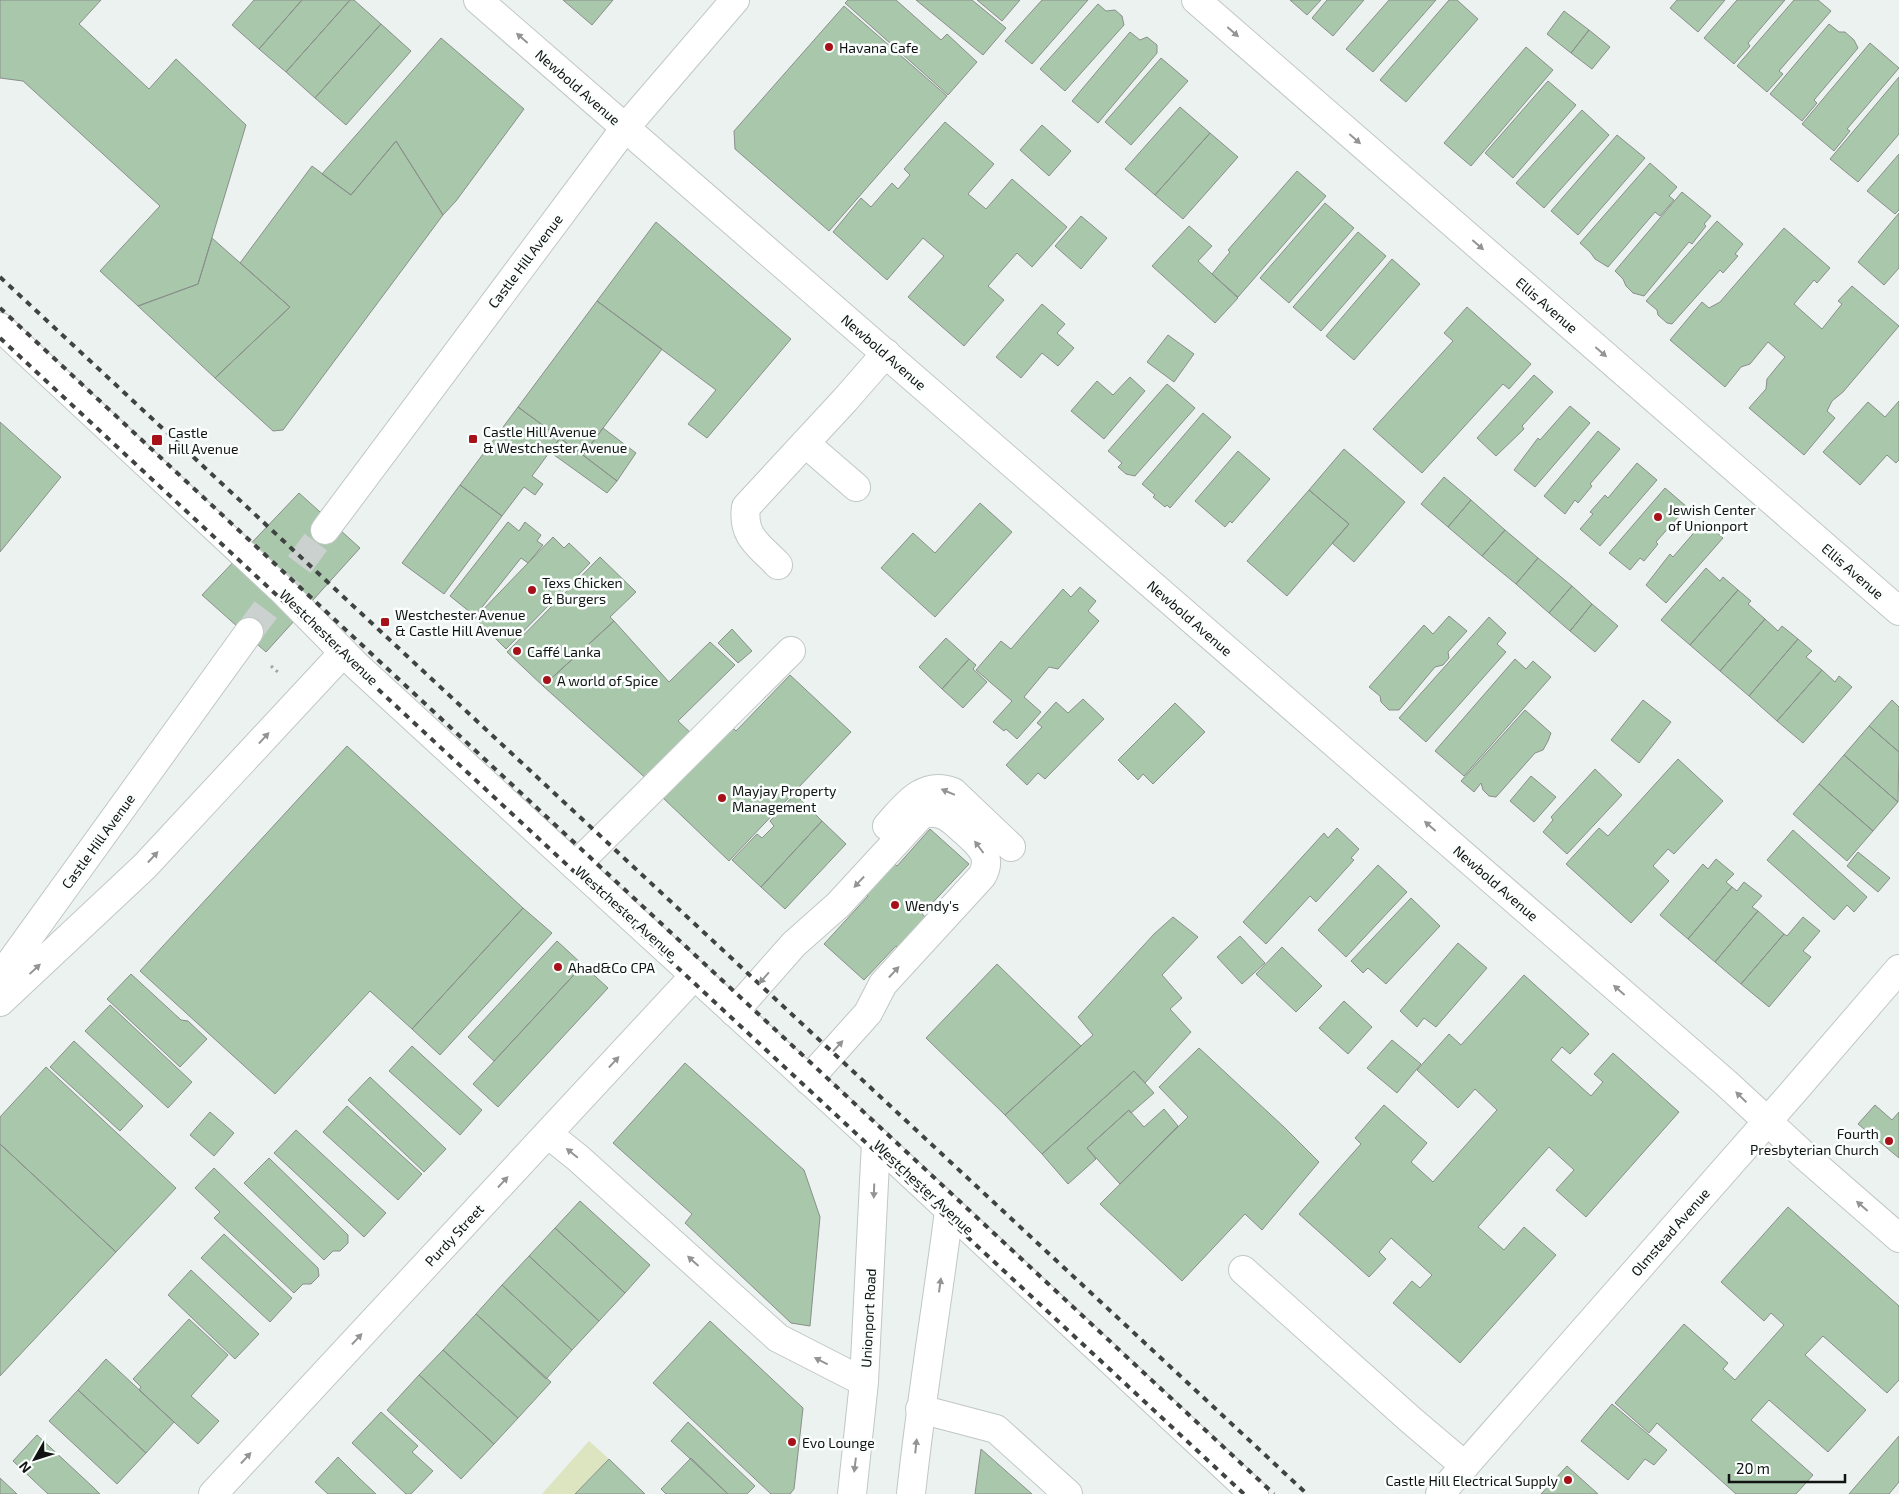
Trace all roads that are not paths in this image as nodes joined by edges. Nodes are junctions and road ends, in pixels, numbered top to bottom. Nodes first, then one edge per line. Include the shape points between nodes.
1 (478, 0) edge
2 (735, 0) edge
3 (1196, 0) edge
4 (625, 128) junction
5 (0, 327) edge
6 (886, 353) junction
7 (805, 443) junction
8 (856, 487) dead end
9 (325, 530) tunnel mouth
10 (778, 565) dead end
11 (1899, 611) edge
12 (249, 632) tunnel mouth
13 (791, 650) dead end
14 (343, 653) junction
15 (1011, 847) dead end
16 (574, 866) junction
17 (794, 944) junction
18 (1899, 969) edge
19 (694, 975) junction
20 (0, 977) edge
21 (896, 997) dead end
22 (0, 1002) edge
23 (734, 1012) junction
24 (868, 1013) junction
25 (808, 1080) junction
26 (1767, 1122) junction
27 (548, 1134) junction
28 (876, 1142) junction
29 (949, 1211) junction
30 (1899, 1238) edge
31 (1243, 1270) dead end
32 (864, 1382) junction
33 (920, 1410) junction
34 (1465, 1466) junction
35 (213, 1494) edge
36 (852, 1494) edge
37 (910, 1494) edge
38 (1068, 1494) edge
39 (1254, 1494) edge
40 (1440, 1494) edge

4 -> 1 street, Newbold Avenue
2 - 4 street, Castle Hill Avenue
3 -> 11 street, Ellis Avenue
4 - 6 street, Newbold Avenue
4 - 9 street, Castle Hill Avenue
5 - 14 street, Westchester Avenue via 280,589
6 - 7 street
26 -> 6 street, Newbold Avenue
7 - 8 street
7 - 10 street via 746,507 744,521 750,537
12 - 20 street, Castle Hill Avenue
13 - 16 street
14 - 16 street, Westchester Avenue
22 -> 14 street via 145,866
15 -> 17 street via 953,792 934,788 916,795 834,881
16 - 19 street, Westchester Avenue
17 -> 23 street
24 -> 17 street via 883,984 982,876 986,861 981,847 942,814 921,815 838,904
18 - 26 street, Olmstead Avenue
19 - 23 street, Westchester Avenue
27 -> 19 street, Purdy Street
21 - 24 street
23 - 25 street, Westchester Avenue
25 -> 24 street
25 - 28 street, Westchester Avenue
30 -> 26 street, Newbold Avenue
26 - 34 street, Olmstead Avenue
32 -> 27 street via 778,1338
35 -> 27 street, Purdy Street
28 - 29 street, Westchester Avenue
28 -> 32 street, Unionport Road
33 -> 29 street
29 - 39 street, Westchester Avenue
31 - 34 street
32 -> 36 street, Unionport Road
37 -> 33 street
33 - 38 street via 996,1429
34 - 40 street, Olmstead Avenue

